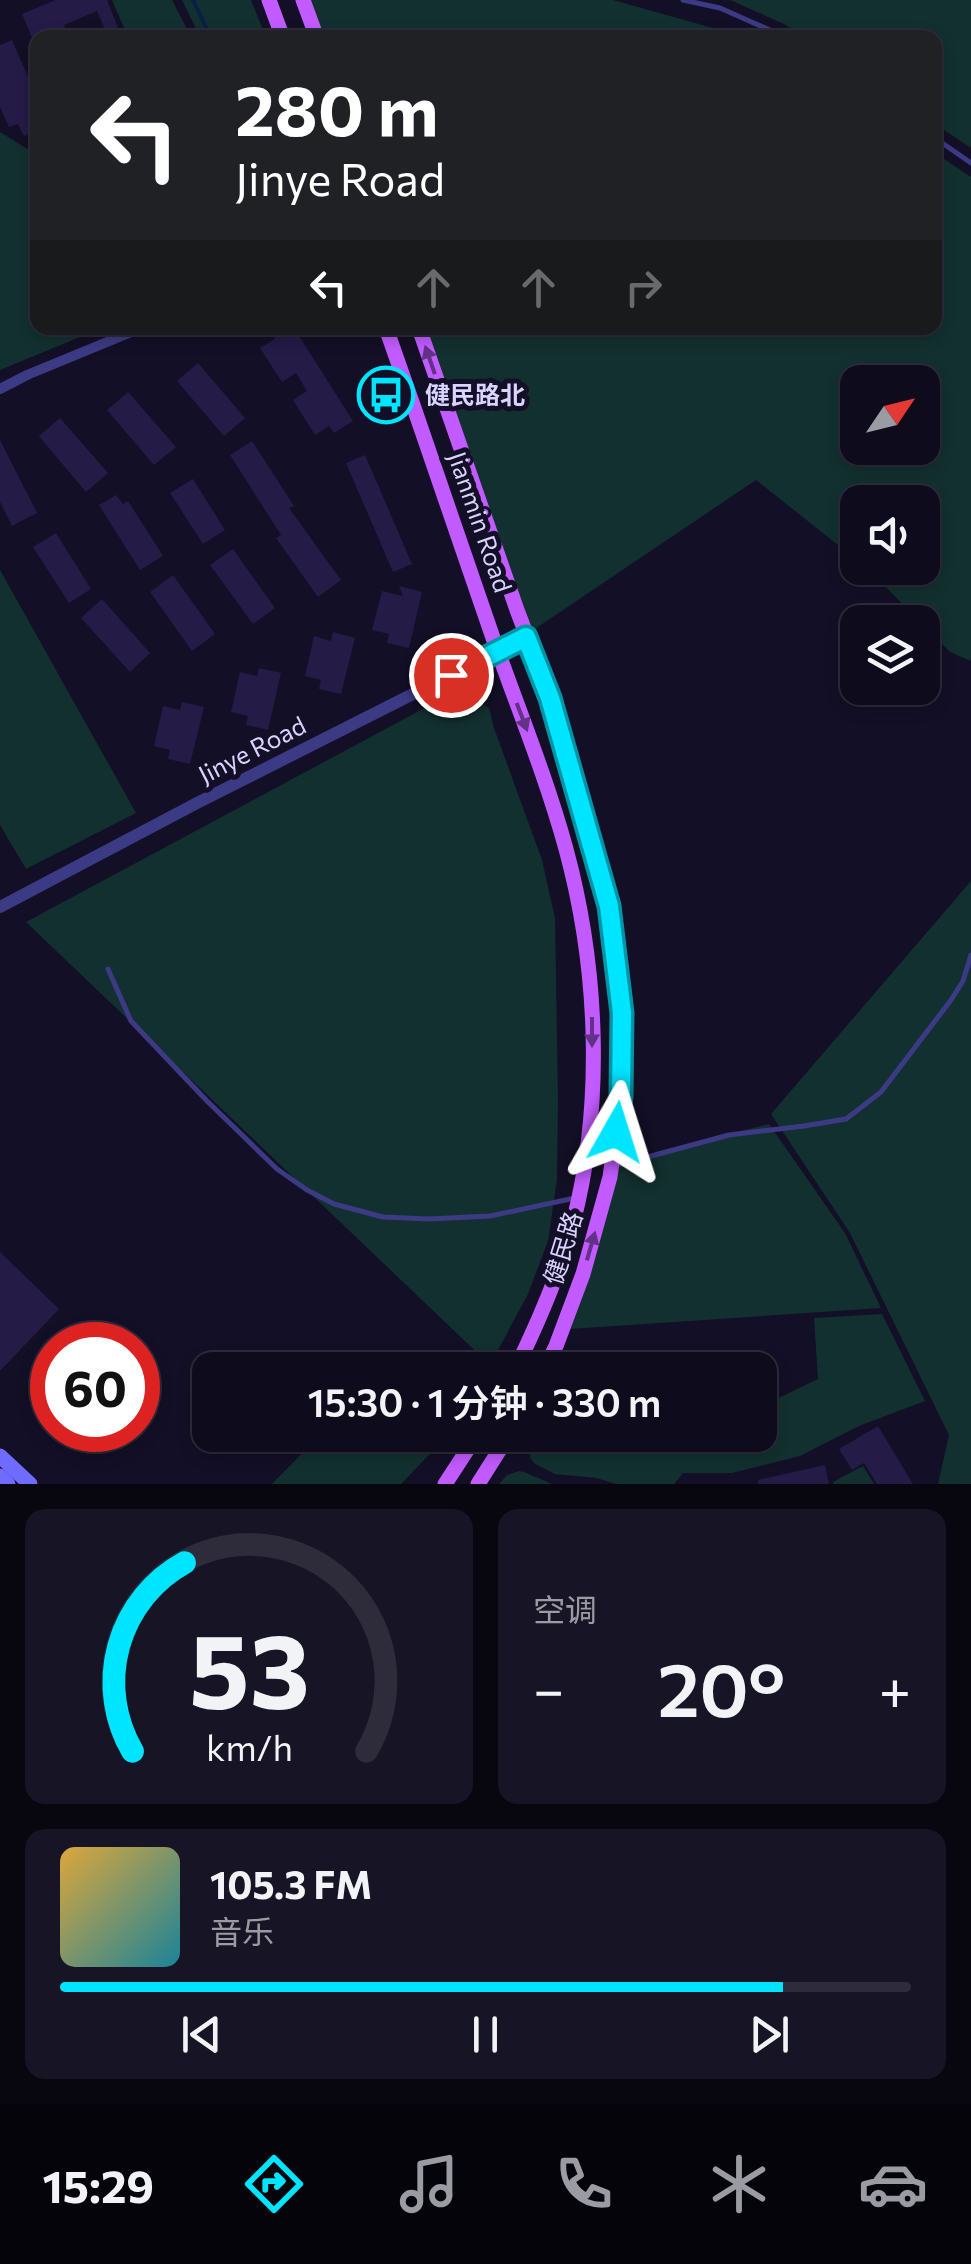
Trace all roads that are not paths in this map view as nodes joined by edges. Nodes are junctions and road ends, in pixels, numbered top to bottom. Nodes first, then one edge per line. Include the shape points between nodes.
1 (268, 0) edge
2 (304, 0) edge
3 (683, 0) edge
4 (280, 30) edge
5 (315, 30) edge
6 (770, 30) edge
7 (942, 143) edge
8 (971, 162) edge
9 (124, 335) edge
10 (388, 335) edge
11 (421, 335) edge
12 (0, 389) edge
13 (526, 637) junction
14 (498, 651) junction
15 (0, 907) edge
16 (971, 955) edge
17 (108, 969) dead end
18 (612, 1167) junction
19 (579, 1197) junction
20 (523, 1352) edge
21 (552, 1352) edge
22 (467, 1452) edge
23 (498, 1452) edge
24 (0, 1456) edge
25 (0, 1476) edge
26 (8, 1484) edge
27 (30, 1484) edge
28 (445, 1484) edge
29 (478, 1484) edge

1 - 4 main road
2 - 5 main road
3 - 6 lane
7 - 8 lane
9 - 12 street
10 - 14 main road, Jianmin Road
13 -> 11 main road, 健民路
13 - 14 street, Jinye Road
13 - 18 main road, 健民路 via 609,906 622,1013
14 - 15 street, Jinye Road
14 -> 19 main road, Jianmin Road via 541,766 582,918 592,1025 589,1134
16 - 18 lane via 928,1031 881,1092 846,1119 730,1135
17 - 19 lane via 131,1021 207,1102 277,1169 334,1204 383,1218 428,1219 490,1216
21 -> 18 main road, 健民路 via 583,1274
19 - 20 main road, Jianmin Road
22 - 28 main road
23 - 29 main road
24 - 27 main road
25 - 26 main road

